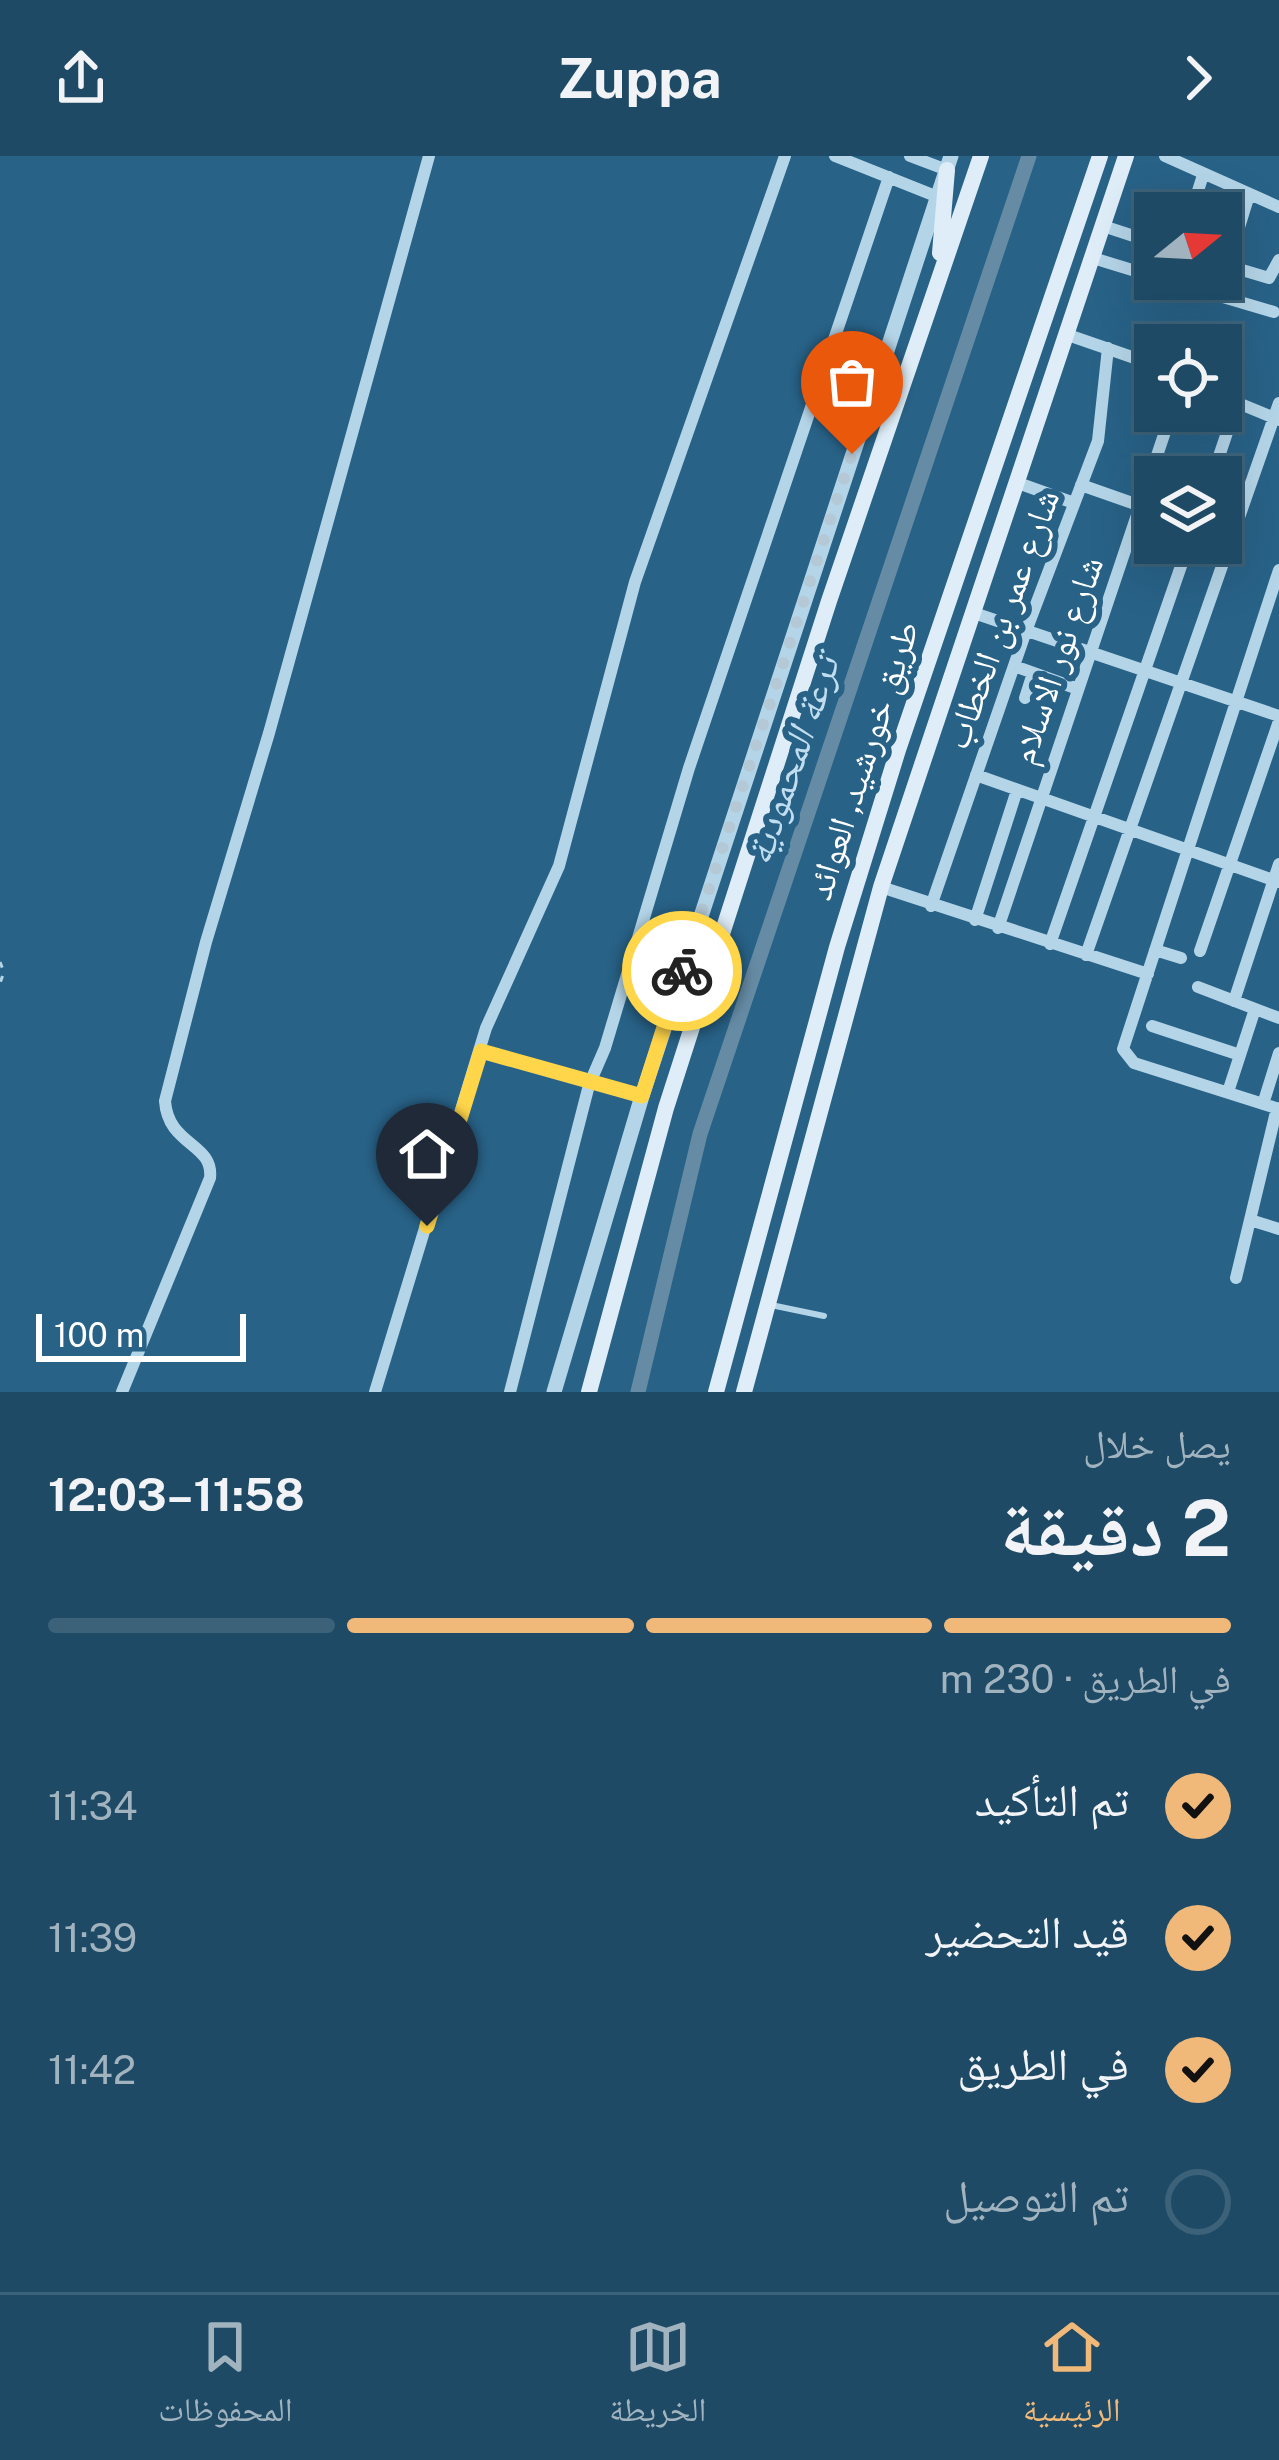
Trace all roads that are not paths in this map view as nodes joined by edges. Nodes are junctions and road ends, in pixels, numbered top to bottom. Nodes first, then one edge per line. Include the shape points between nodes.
1 (429, 156) edge
2 (785, 156) edge
3 (835, 156) edge
4 (910, 156) edge
5 (981, 156) edge
6 (1100, 156) edge
7 (1126, 156) edge
8 (1165, 156) edge
9 (949, 163) edge
10 (1203, 175) junction
11 (889, 177) junction
12 (1116, 187) junction
13 (1198, 192) edge
14 (1250, 195) junction
15 (938, 197) junction
16 (1279, 207) edge
17 (1242, 217) edge
18 (1103, 226) junction
19 (1134, 236) edge
20 (1066, 258) junction
21 (1093, 259) junction
22 (1279, 260) edge
23 (1242, 270) edge
24 (1134, 271) edge
25 (938, 283) junction
26 (1233, 300) edge
27 (1274, 312) dead end
28 (1068, 334) junction
29 (1108, 348) junction
30 (1134, 357) edge
31 (1105, 394) junction
32 (1120, 400) dead end
33 (1279, 403) edge
34 (1242, 406) edge
35 (1276, 419) edge
36 (1098, 441) junction
37 (1114, 446) dead end
38 (1018, 483) junction
39 (1081, 485) junction
40 (1242, 499) edge
41 (1075, 503) junction
42 (1134, 503) edge
43 (1134, 523) edge
44 (1182, 564) edge
45 (1218, 564) edge
46 (1279, 570) edge
47 (974, 613) junction
48 (1026, 631) junction
49 (1090, 653) junction
50 (1014, 667) junction
51 (1145, 671) junction
52 (1033, 673) junction
53 (1181, 683) junction
54 (1078, 689) junction
55 (1025, 698) dead end
56 (1237, 702) junction
57 (1279, 719) edge
58 (976, 775) junction
59 (1017, 790) junction
60 (1041, 799) junction
61 (1094, 818) junction
62 (1129, 830) junction
63 (1188, 851) junction
64 (1279, 863) edge
65 (1230, 867) junction
66 (1276, 881) edge
67 (881, 887) junction
68 (931, 906) junction
69 (975, 920) junction
70 (998, 928) junction
71 (1050, 944) junction
72 (1155, 950) junction
73 (1199, 951) dead end
74 (1086, 955) junction
75 (1181, 958) dead end
76 (1148, 974) junction
77 (1198, 987) dead end
78 (1234, 1001) junction
79 (1255, 1010) junction
80 (1279, 1018) edge
81 (1152, 1026) dead end
82 (481, 1051) junction
83 (1279, 1053) edge
84 (1240, 1055) junction
85 (591, 1081) junction
86 (1228, 1092) junction
87 (642, 1096) junction
88 (1273, 1107) edge
89 (1250, 1220) junction
90 (1279, 1228) edge
91 (1237, 1278) dead end
92 (767, 1304) junction
93 (824, 1316) dead end
94 (122, 1392) edge
95 (375, 1392) edge
96 (510, 1392) edge
97 (554, 1392) edge
98 (589, 1392) edge
99 (716, 1392) edge
100 (745, 1392) edge

1 - 94 street via 165,1101 169,1123 209,1161 210,1178
2 - 82 street via 635,582 559,866
3 - 11 street
4 - 9 street
5 - 25 main road
6 - 20 main road, طريق خورشيد, العوائد
7 - 12 main road, طريق خورشيد, العوائد
8 - 10 street
9 - 15 street
9 - 25 main road
10 - 13 street
10 - 14 street
11 - 15 street
11 - 85 street
12 - 18 main road, طريق خورشيد, العوائد
12 - 20 main road
14 - 16 street
14 - 17 street
15 - 87 street
18 - 19 street
18 - 21 main road, طريق خورشيد, العوائد
20 - 99 main road, طريق خورشيد, العوائد via 844,925
21 - 24 street
21 - 28 main road, طريق خورشيد, العوائد
22 - 23 street via 1269,278
25 - 98 main road via 673,1086
26 - 27 street
28 - 29 street
28 - 38 main road, طريق خورشيد, العوائد
29 - 30 street
29 - 31 street, شارع عمر بن الخطاب
31 - 32 street
31 - 36 street, شارع عمر بن الخطاب
33 - 35 street
34 - 35 street
35 - 40 street
36 - 37 street
36 - 39 street, شارع عمر بن الخطاب
38 - 41 street
38 - 47 main road, طريق خورشيد, العوائد
39 - 41 street, شارع عمر بن الخطاب
39 - 42 street
41 - 48 street, شارع عمر بن الخطاب
43 - 49 street, شارع نور الاسلام
44 - 51 street
45 - 53 street
46 - 56 street
47 - 48 street
47 - 67 main road, طريق خورشيد, العوائد
48 - 49 street
48 - 50 street, شارع عمر بن الخطاب
49 - 51 street
49 - 54 street, شارع نور الاسلام
50 - 52 street
50 - 58 street, شارع عمر بن الخطاب
51 - 53 street
51 - 61 street
52 - 54 street
52 - 55 street
53 - 56 street
53 - 62 street
54 - 60 street, شارع نور الاسلام
56 - 57 street
56 - 63 street
57 - 65 street
58 - 59 street
58 - 68 street, شارع عمر بن الخطاب
59 - 60 street
59 - 69 street
60 - 61 street
60 - 70 street, شارع نور الاسلام
61 - 62 street
61 - 71 street
62 - 63 street
62 - 74 street
63 - 65 street
63 - 72 street
64 - 66 street
65 - 66 street
65 - 73 street
66 - 78 street
67 - 68 street
67 - 92 main road, طريق خورشيد, العوائد
68 - 69 street
69 - 70 street
70 - 71 street
71 - 74 street
72 - 75 street
72 - 76 street
74 - 76 street
76 - 86 street via 1125,1055
77 - 78 street
78 - 79 street
79 - 80 street
79 - 84 street
81 - 84 street
82 - 85 street
82 - 95 street
83 - 88 street
84 - 86 street
85 - 87 street
85 - 96 street
86 - 88 street
87 - 97 street
88 - 89 street
89 - 90 street
89 - 91 street
92 - 93 lane
92 - 100 main road, طريق خورشيد, العوائد

